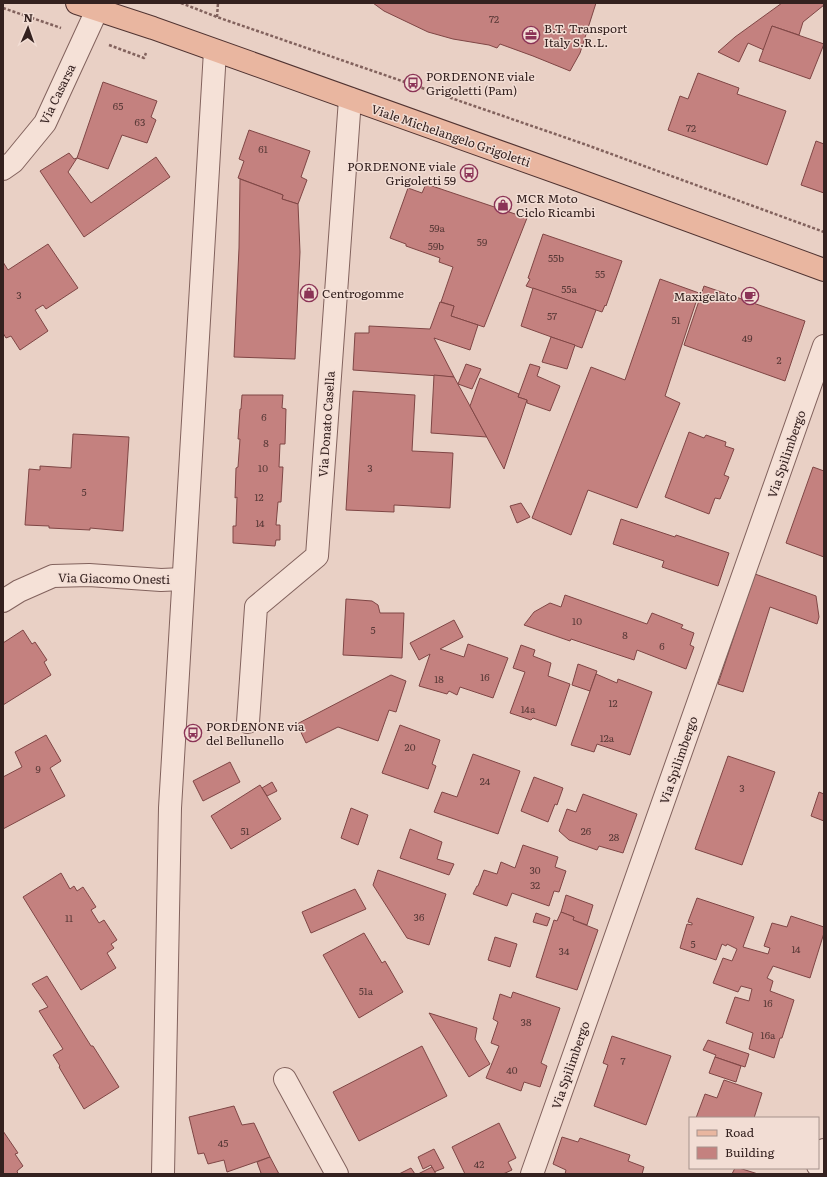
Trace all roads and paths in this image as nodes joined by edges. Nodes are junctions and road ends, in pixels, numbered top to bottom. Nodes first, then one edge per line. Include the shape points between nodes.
1 (181, 3) edge
2 (218, 3) edge
3 (87, 6) edge
4 (217, 17) junction
5 (215, 51) junction
6 (350, 99) junction
7 (3, 169) edge
8 (824, 232) edge
9 (824, 270) edge
10 (824, 346) edge
11 (183, 579) junction
12 (3, 601) edge
13 (248, 722) dead end
14 (285, 1079) dead end
15 (824, 1150) edge
16 (819, 1164) edge
17 (163, 1174) edge
18 (337, 1174) edge
19 (532, 1174) edge

1 - 4 path
2 - 4 path
3 - 5 main road, Viale Michelangelo Grigoletti
3 - 7 street, Via Casarsa via 45,123 13,162
4 - 8 path via 584,144
5 - 6 main road, Viale Michelangelo Grigoletti
5 - 11 street
6 - 9 main road, Viale Michelangelo Grigoletti via 570,176
6 - 13 street, Via Donato Casella via 317,556 256,607
10 - 19 street, Via Spilimbergo
11 - 12 street, Via Giacomo Onesti via 53,576
11 - 17 street via 170,808
14 - 18 street
15 - 16 street

